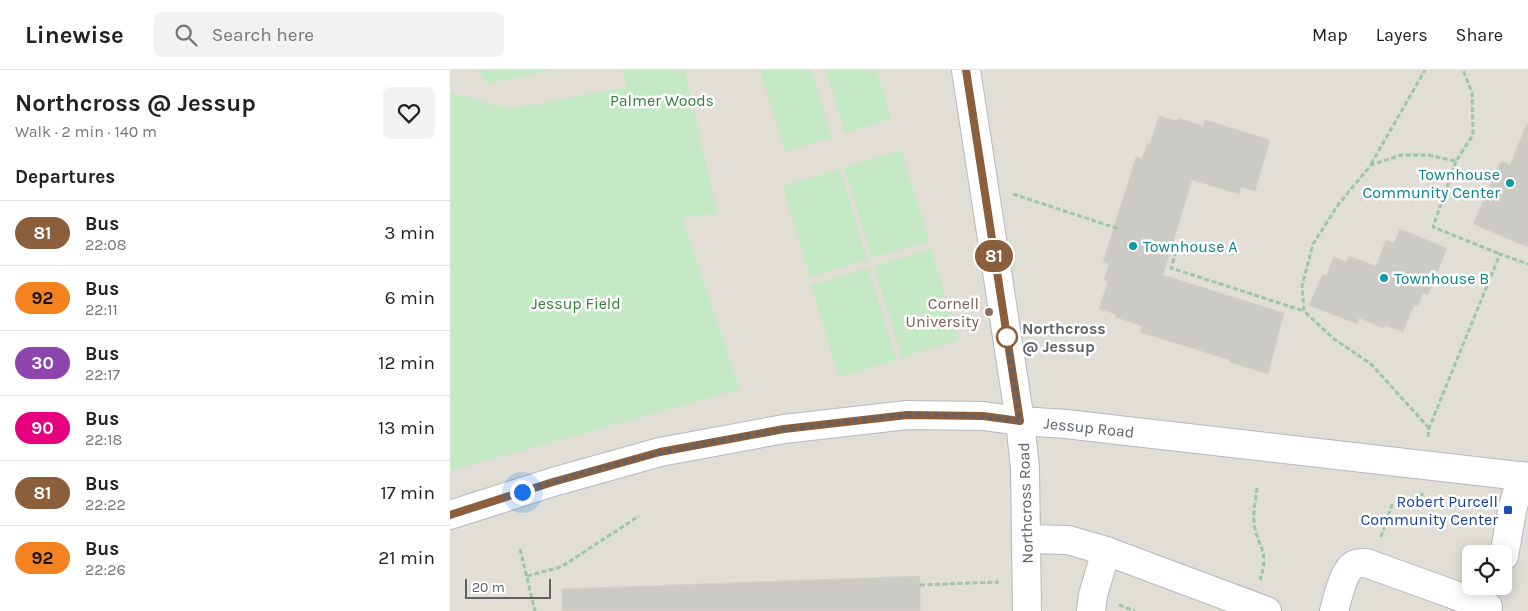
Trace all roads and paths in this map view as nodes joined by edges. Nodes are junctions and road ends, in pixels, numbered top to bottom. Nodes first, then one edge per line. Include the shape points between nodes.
1 (966, 70) edge
2 (1425, 70) edge
3 (1463, 70) edge
4 (1456, 161) junction
5 (1371, 164) junction
6 (983, 184) junction
7 (1119, 229) dead end
8 (1159, 242) dead end
9 (1500, 254) junction
10 (1528, 264) edge
11 (1304, 311) junction
12 (1020, 421) junction
13 (1429, 428) junction
14 (1425, 465) junction
15 (1525, 476) edge
16 (1257, 488) dead end
17 (1421, 504) dead end
18 (450, 515) edge
19 (639, 516) dead end
20 (1027, 539) junction
21 (1506, 545) edge
22 (520, 549) dead end
23 (1106, 551) junction
24 (527, 576) junction
25 (1490, 601) edge
26 (1259, 608) edge
27 (535, 611) edge
28 (1027, 611) edge
29 (1091, 611) edge
30 (1334, 611) edge

1 - 6 street, Northcross Road
2 - 5 path
3 - 4 path via 1472,93 1474,135
4 - 5 path via 1428,155 1402,155
4 - 9 path via 1433,227
5 - 11 path via 1338,205 1314,244 1302,286
6 - 7 path
6 - 12 street, Northcross Road
8 - 11 path via 1177,248 1172,268
9 - 10 path
9 - 13 path
11 - 13 path via 1334,339 1371,364
12 - 14 street, Jessup Road
12 - 18 street, Jessup Road via 983,416 907,415 784,429 660,452
12 - 20 street, Northcross Road
13 - 14 path
14 - 15 street, Jessup Road
14 - 17 path
15 - 21 street via 1512,510
16 - 26 path via 1254,524 1264,555
19 - 24 path via 562,567
20 - 23 street via 1068,540
20 - 28 street, Northcross Road
22 - 24 path
23 - 26 street
23 - 29 street
24 - 27 path
25 - 30 street via 1357,563 1346,574

